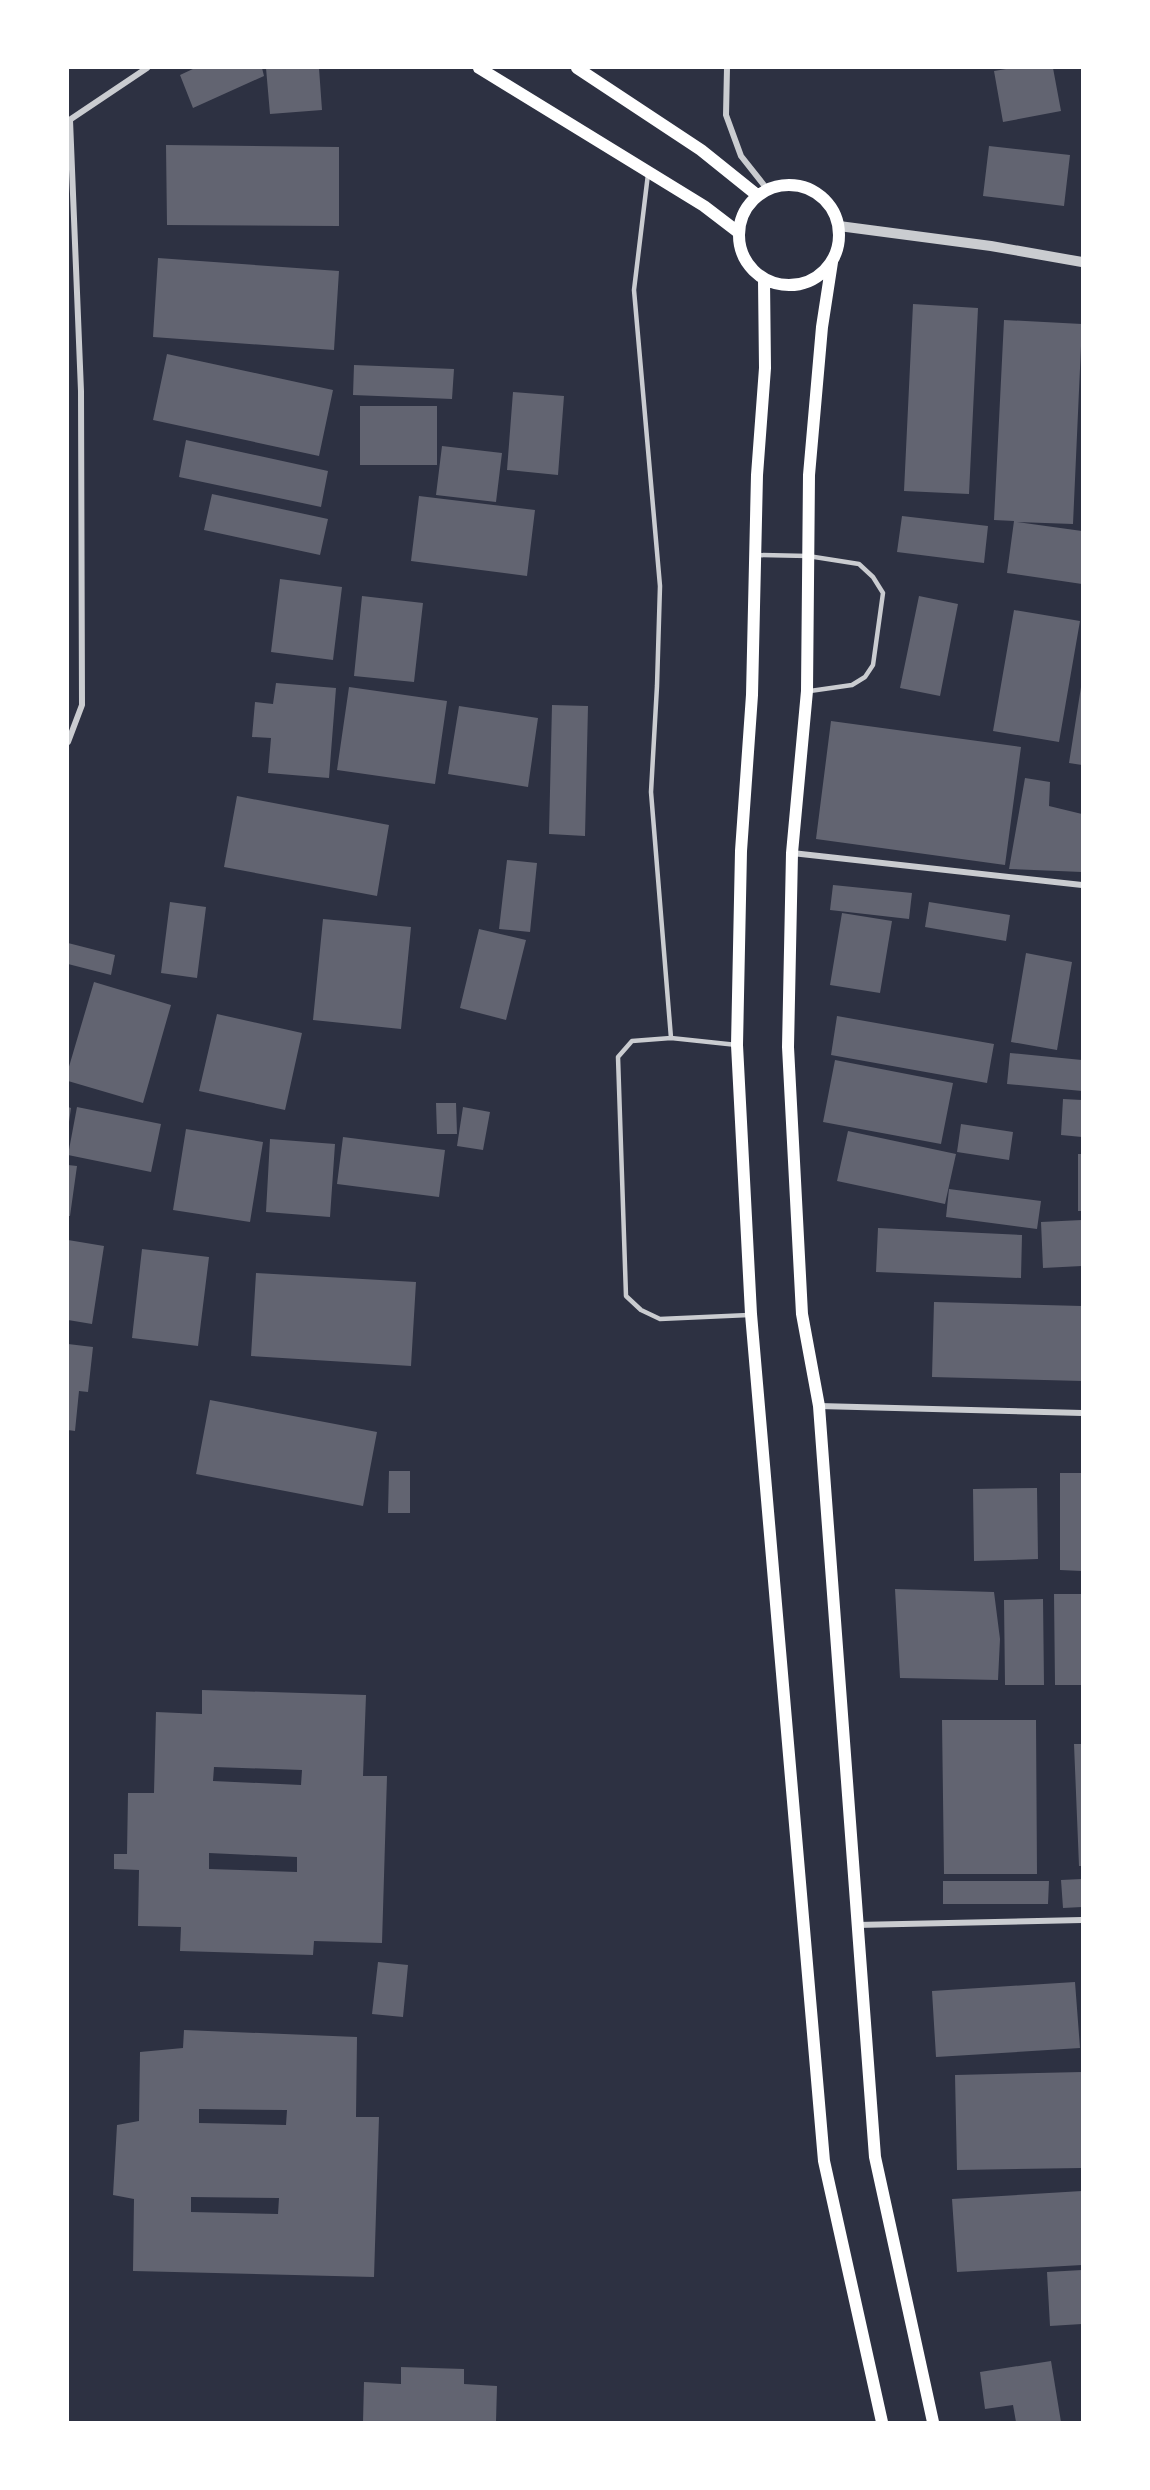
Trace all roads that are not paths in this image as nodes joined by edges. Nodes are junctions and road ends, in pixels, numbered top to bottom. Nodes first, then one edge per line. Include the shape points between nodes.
1 (147, 68) edge
2 (479, 68) edge
3 (577, 68) edge
4 (727, 68) edge
5 (68, 121) edge
6 (648, 171) junction
7 (762, 192) junction
8 (839, 226) junction
9 (738, 232) junction
10 (832, 262) junction
11 (1083, 262) edge
12 (764, 280) junction
13 (756, 555) junction
14 (808, 556) junction
15 (807, 691) junction
16 (68, 742) edge
17 (792, 853) junction
18 (1083, 885) edge
19 (671, 1038) junction
20 (737, 1045) junction
21 (751, 1314) junction
22 (819, 1406) junction
23 (1083, 1413) edge
24 (1083, 1920) edge
25 (856, 1925) junction
26 (882, 2422) edge
27 (933, 2422) edge

1 - 5 street
2 - 6 main road
3 - 7 main road
4 - 7 street via 726,115 741,156
5 - 16 street via 81,391 82,705
6 - 9 main road
6 - 19 lane via 634,290 660,586 651,792
7 - 8 main road via 790,184 812,190 830,205
7 - 9 main road via 743,211
8 - 10 main road via 839,245
8 - 11 street
9 - 12 main road via 744,260
10 - 12 main road via 819,276 802,284 782,285
10 - 14 main road via 809,475
12 - 13 main road via 765,368 756,475
13 - 14 lane
13 - 20 main road via 752,695 741,850
14 - 15 main road
14 - 15 lane via 859,564 883,593 873,665 865,677 852,685
15 - 17 main road
17 - 18 street
17 - 22 main road via 789,1058 802,1314
19 - 20 lane
19 - 21 lane via 632,1041 618,1057 626,1296 641,1310 660,1319
20 - 21 main road
21 - 26 main road via 824,2161
22 - 23 street
22 - 25 main road
24 - 25 street
25 - 27 main road via 874,2157

